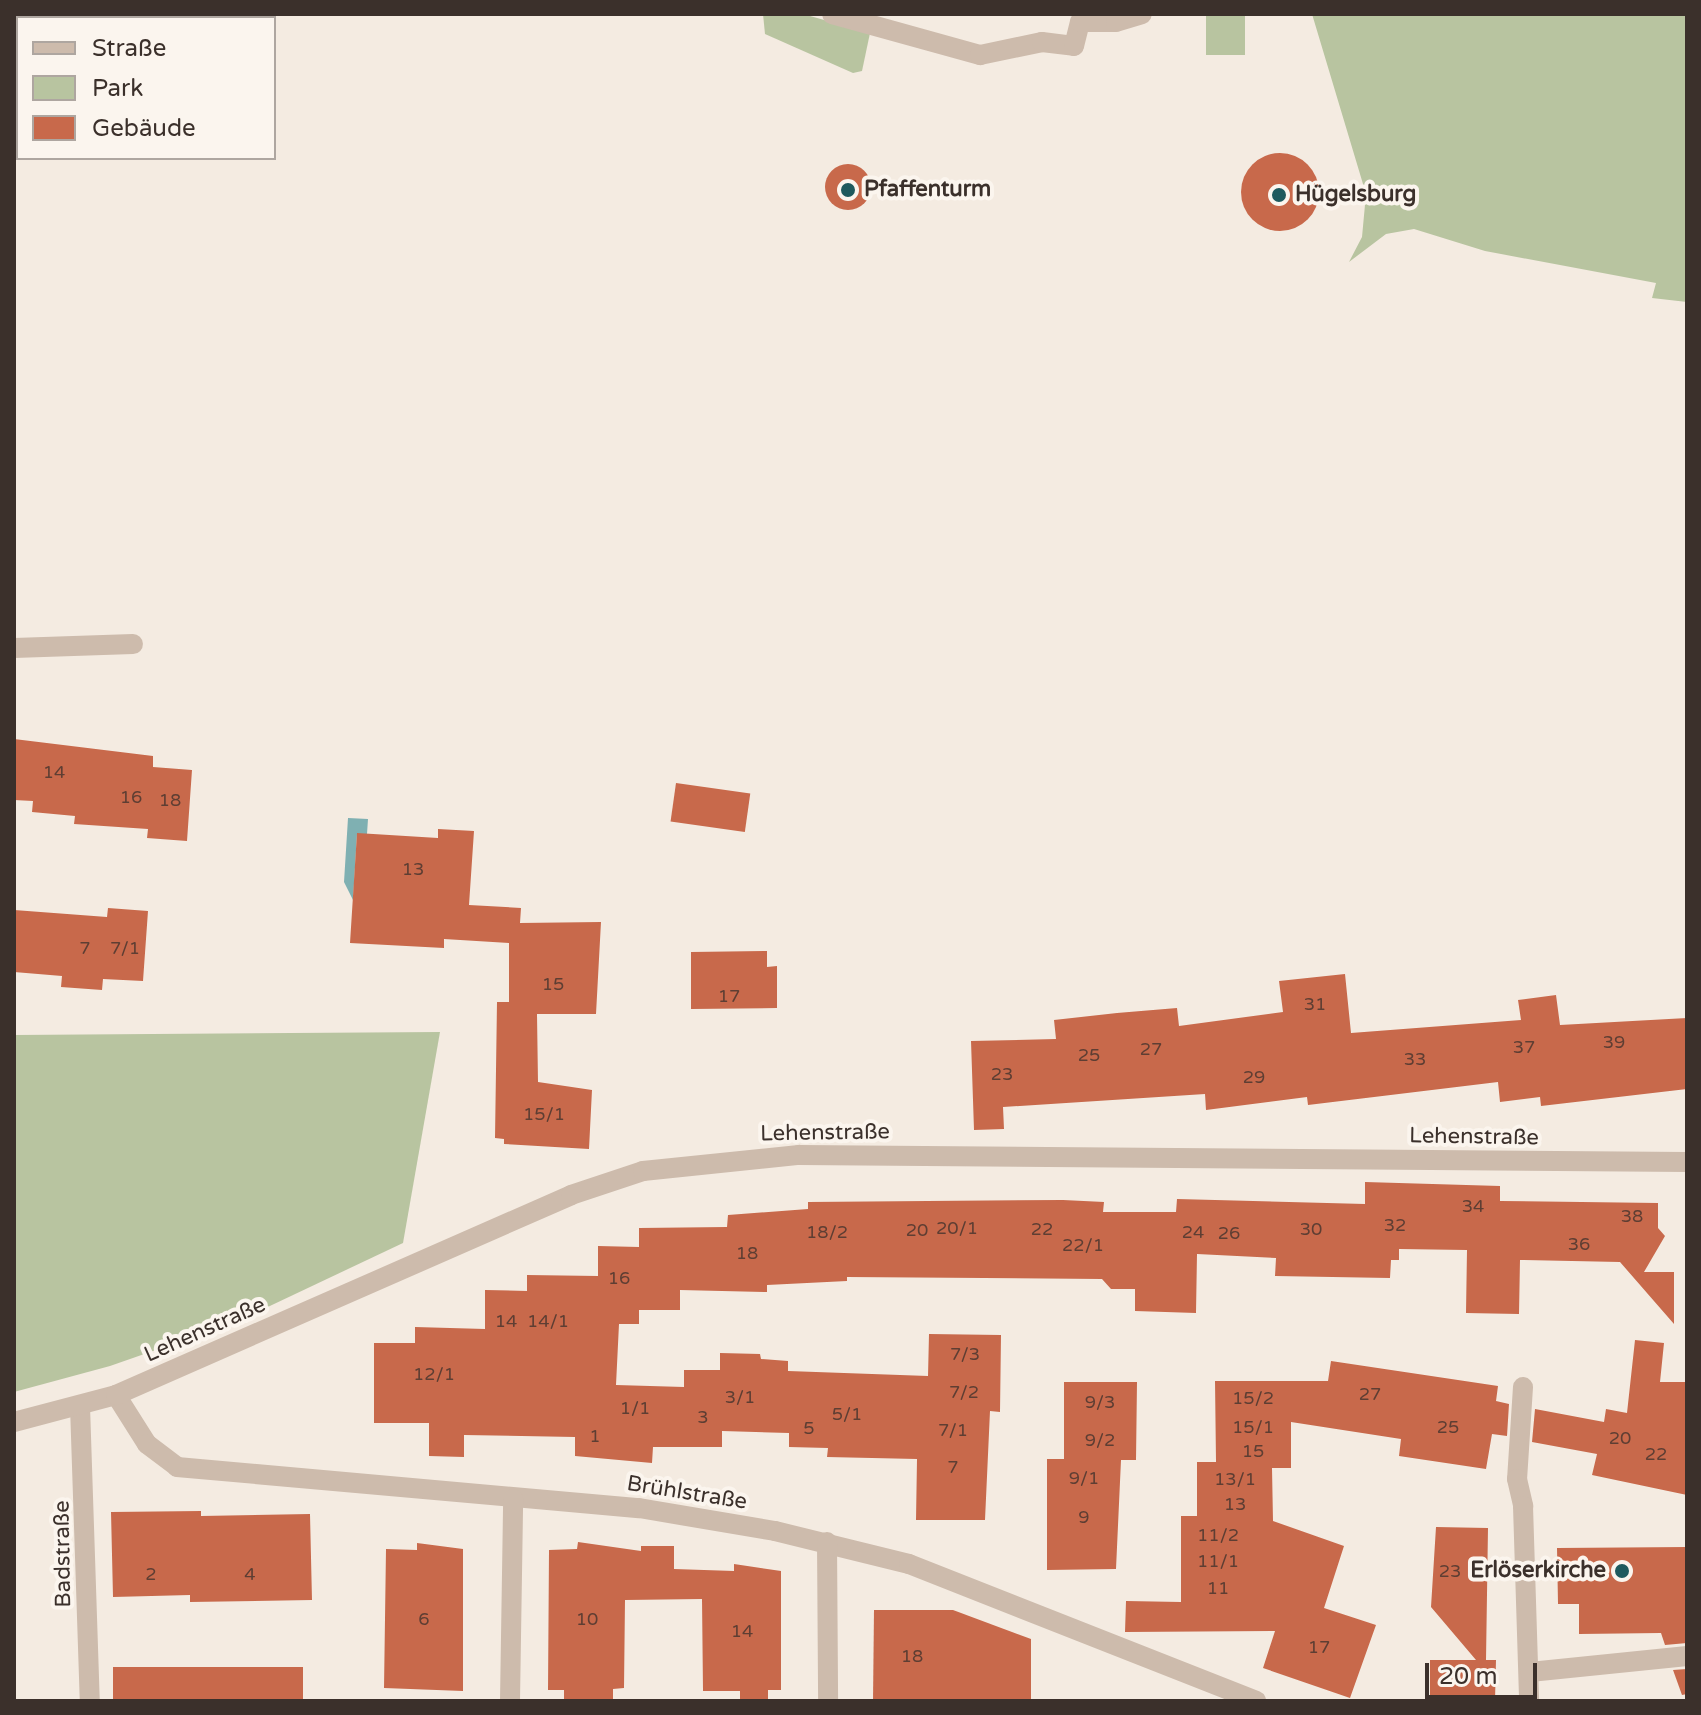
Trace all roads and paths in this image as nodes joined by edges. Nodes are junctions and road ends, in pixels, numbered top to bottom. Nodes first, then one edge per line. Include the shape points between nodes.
1 (832, 14) edge
2 (1142, 14) edge
3 (133, 644) dead end
4 (14, 648) edge
5 (1687, 1162) edge
6 (1523, 1387) dead end
7 (116, 1395) junction
8 (80, 1406) junction
9 (14, 1422) edge
10 (513, 1499) junction
11 (827, 1542) junction
12 (1687, 1656) edge
13 (1530, 1672) junction
14 (90, 1701) edge
15 (510, 1701) edge
16 (828, 1701) edge
17 (1256, 1701) edge
18 (1529, 1701) edge

1 - 2 street via 980,55 1042,42 1074,46 1080,22 1116,22
3 - 4 street
5 - 7 street, Lehenstraße via 799,1155 643,1171 571,1195
6 - 13 street via 1517,1479 1523,1506
7 - 8 street, Lehenstraße
7 - 10 street, Brühlstraße via 147,1444 177,1467
8 - 9 street, Lehenstraße
8 - 14 street, Badstraße
10 - 11 street, Brühlstraße via 639,1508
10 - 15 street
11 - 16 street
11 - 17 street, Brühlstraße via 921,1568
12 - 13 street
13 - 18 street

